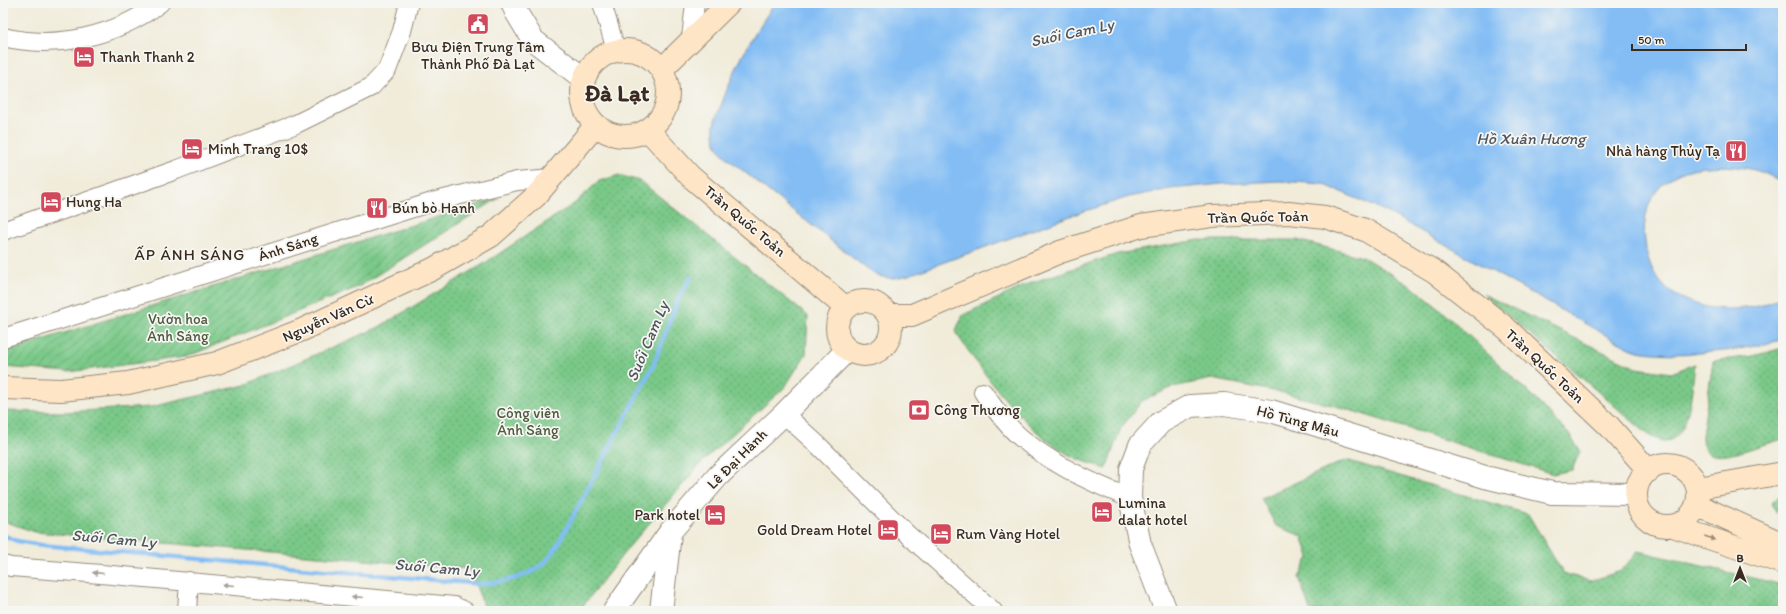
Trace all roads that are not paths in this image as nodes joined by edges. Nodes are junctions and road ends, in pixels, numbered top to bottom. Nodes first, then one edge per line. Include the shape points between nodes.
1 (160, 3) edge
2 (409, 3) edge
3 (512, 3) edge
4 (602, 3) edge
5 (695, 3) edge
6 (729, 3) edge
7 (3, 37) edge
8 (691, 39) junction
9 (616, 50) junction
10 (662, 69) junction
11 (584, 79) junction
12 (596, 125) junction
13 (648, 130) junction
14 (553, 178) junction
15 (3, 231) edge
16 (846, 308) junction
17 (888, 315) junction
18 (3, 338) edge
19 (847, 350) junction
20 (3, 388) edge
21 (983, 392) dead end
22 (784, 414) junction
23 (1649, 471) junction
24 (1783, 473) edge
25 (1636, 494) junction
26 (1697, 497) junction
27 (1130, 498) junction
28 (1673, 526) junction
29 (670, 532) junction
30 (1783, 543) edge
31 (1783, 563) edge
32 (3, 564) edge
33 (189, 581) junction
34 (187, 611) edge
35 (465, 611) edge
36 (614, 611) edge
37 (661, 611) edge
38 (993, 611) edge
39 (1166, 611) edge

1 - 7 street via 120,26 88,37 52,42
2 - 15 street via 388,70 371,87 296,124 176,170
3 - 11 street via 533,40
4 - 9 street
5 - 8 street
6 - 8 main road
8 - 10 main road
9 - 10 main road via 642,52 654,59
9 - 11 main road via 596,60
10 - 13 main road via 668,82 669,96 666,109 659,121
11 - 12 main road via 583,104
12 - 13 main road via 621,136 635,135
12 - 14 main road, Nguyễn Văn Cừ
13 - 16 main road, Trần Quốc Toản via 691,177
14 - 18 street, Ánh Sáng via 516,181 432,202
14 - 20 main road, Nguyễn Văn Cừ via 491,236 433,269 350,309 260,347 217,363 128,383 61,390
16 - 17 main road via 853,303 869,302 876,304
16 - 19 main road via 836,329
17 - 19 main road via 891,331 885,346 871,355 854,354
17 - 23 main road, Trần Quốc Toản via 912,315 1060,252 1141,226 1212,216 1289,213 1325,217 1365,230 1435,272 1506,328 1609,426
19 - 22 street, Lê Đại Hành
21 - 27 street via 999,415 1031,445 1068,470
22 - 29 street, Lê Đại Hành via 718,476
22 - 38 street via 908,535
23 - 25 main road via 1642,477
23 - 26 main road via 1667,464 1677,466 1693,478
24 - 26 main road
25 - 27 street, Hồ Tùng Mậu via 1552,493 1485,477 1271,411 1224,404 1190,406 1161,422 1140,446 1130,469
25 - 28 main road via 1639,508 1649,520 1664,526
26 - 28 main road via 1687,519
26 - 30 main road via 1772,540
27 - 39 street, Hồ Tùng Mậu via 1140,544
28 -> 31 main road
29 - 36 street, Lê Đại Hành
29 - 37 street
33 -> 32 street via 11,567
33 - 34 street
35 -> 33 street via 454,606

